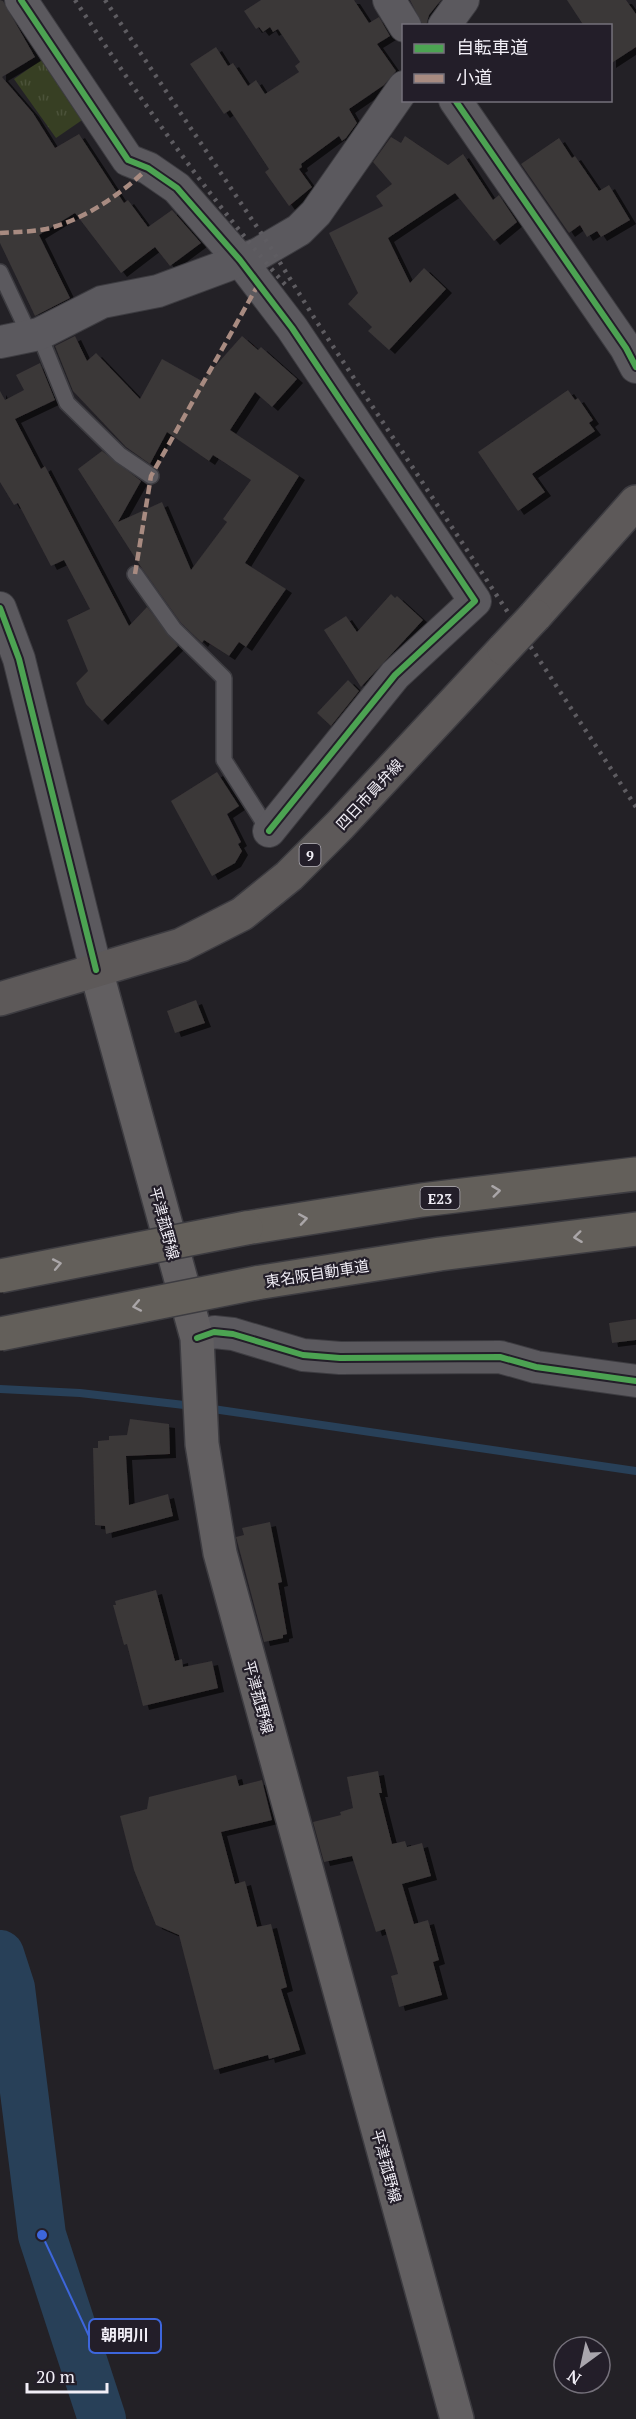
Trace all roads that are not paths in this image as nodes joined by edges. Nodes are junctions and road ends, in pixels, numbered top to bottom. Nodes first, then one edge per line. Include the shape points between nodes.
1 (21, 0) edge
2 (389, 0) edge
3 (463, 0) edge
4 (404, 24) edge
5 (445, 24) edge
6 (402, 90) edge
7 (456, 102) edge
8 (240, 260) junction
9 (0, 272) edge
10 (23, 338) edge
11 (636, 367) edge
12 (151, 476) dead end
13 (636, 502) edge
14 (135, 574) dead end
15 (0, 608) edge
16 (269, 831) joint
17 (96, 970) junction
18 (0, 999) edge
19 (636, 1174) edge
20 (636, 1229) edge
21 (0, 1276) edge
22 (0, 1334) edge
23 (197, 1338) junction
24 (636, 1381) edge
25 (457, 2419) edge

1 - 8 street via 128,160 177,188
2 - 4 street
3 - 5 street
6 - 8 street via 316,213 271,248
7 - 11 street
8 - 10 street via 158,291 102,302
8 - 16 street via 292,328 475,601 395,675
9 - 10 lane
10 - 12 lane via 67,404 120,455
13 - 17 main road, 四日市員弁線 / 9, bridge via 504,650 289,876 242,914 182,945
14 - 16 lane via 174,629 224,678 224,760
15 - 17 street via 19,659
17 - 18 main road, 四日市員弁線 / 9
17 - 23 main road, 平津菰野線
21 -> 19 highway, E23, bridge via 246,1228 422,1200
20 -> 22 highway, 東名阪自動車道, bridge via 256,1283
23 - 24 street via 214,1332 233,1334 303,1355 340,1358 500,1357 536,1367
23 - 25 main road, 平津菰野線 via 202,1444 219,1553

